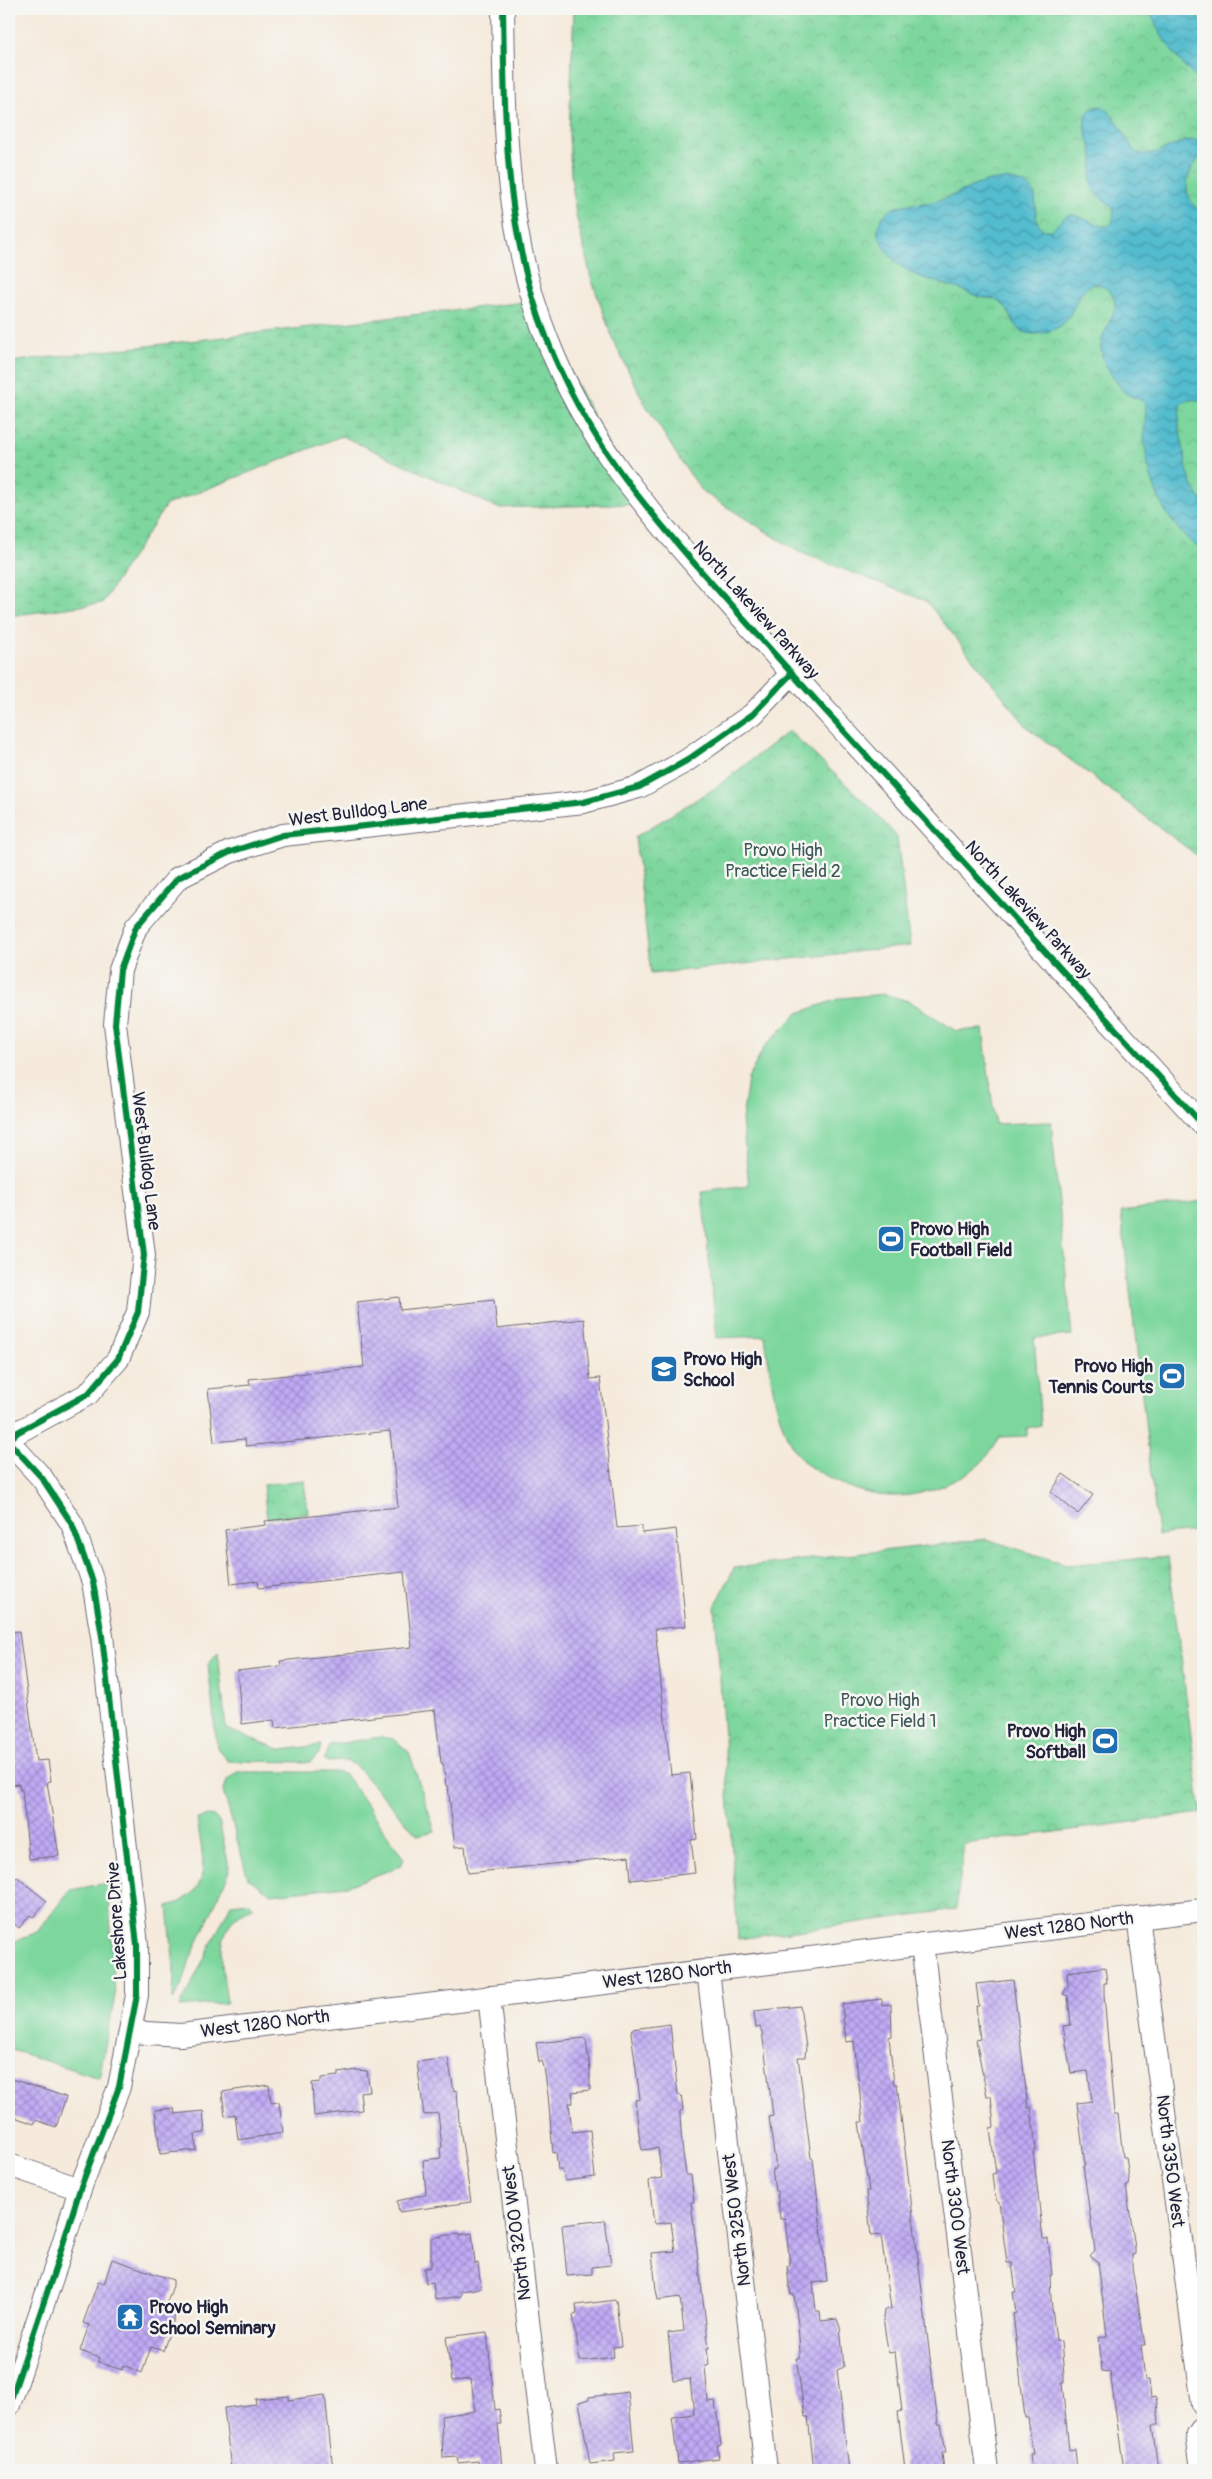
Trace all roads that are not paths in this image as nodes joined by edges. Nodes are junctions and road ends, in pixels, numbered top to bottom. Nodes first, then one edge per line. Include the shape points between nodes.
1 (503, 9) edge
2 (792, 673) junction
3 (1203, 1125) edge
4 (9, 1441) edge
5 (1203, 1910) edge
6 (1138, 1917) junction
7 (922, 1944) junction
8 (708, 1970) junction
9 (488, 1997) junction
10 (130, 2032) junction
11 (9, 2165) edge
12 (80, 2189) junction
13 (9, 2403) edge
14 (1203, 2405) edge
15 (1203, 2426) edge
16 (546, 2470) edge
17 (766, 2470) edge
18 (987, 2470) edge
19 (1202, 2470) edge

1 - 2 street, North Lakeview Parkway via 506,154 515,227 533,302 562,376 598,442 637,498
2 - 3 street, North Lakeview Parkway
2 - 4 street, West Bulldog Lane via 753,714 686,762 639,787 584,802 283,835 230,852 178,878 136,928 120,970 115,1024 144,1255 138,1312 118,1359 88,1394 18,1432
4 - 10 street, Lakeshore Drive via 42,1478 72,1524 93,1582 138,1945 137,1995
5 - 6 street, West 1280 North
6 - 7 street, West 1280 North
6 - 14 street, North 3350 West
7 - 8 street, West 1280 North
7 - 18 street, North 3300 West
8 - 9 street, West 1280 North
8 - 17 street, North 3250 West
9 - 10 street, West 1280 North via 181,2035
9 - 16 street, North 3200 West
10 - 12 street, Lakeshore Drive via 119,2087
11 - 12 street
12 - 13 street, Lakeshore Drive
15 - 19 street via 1197,2434

